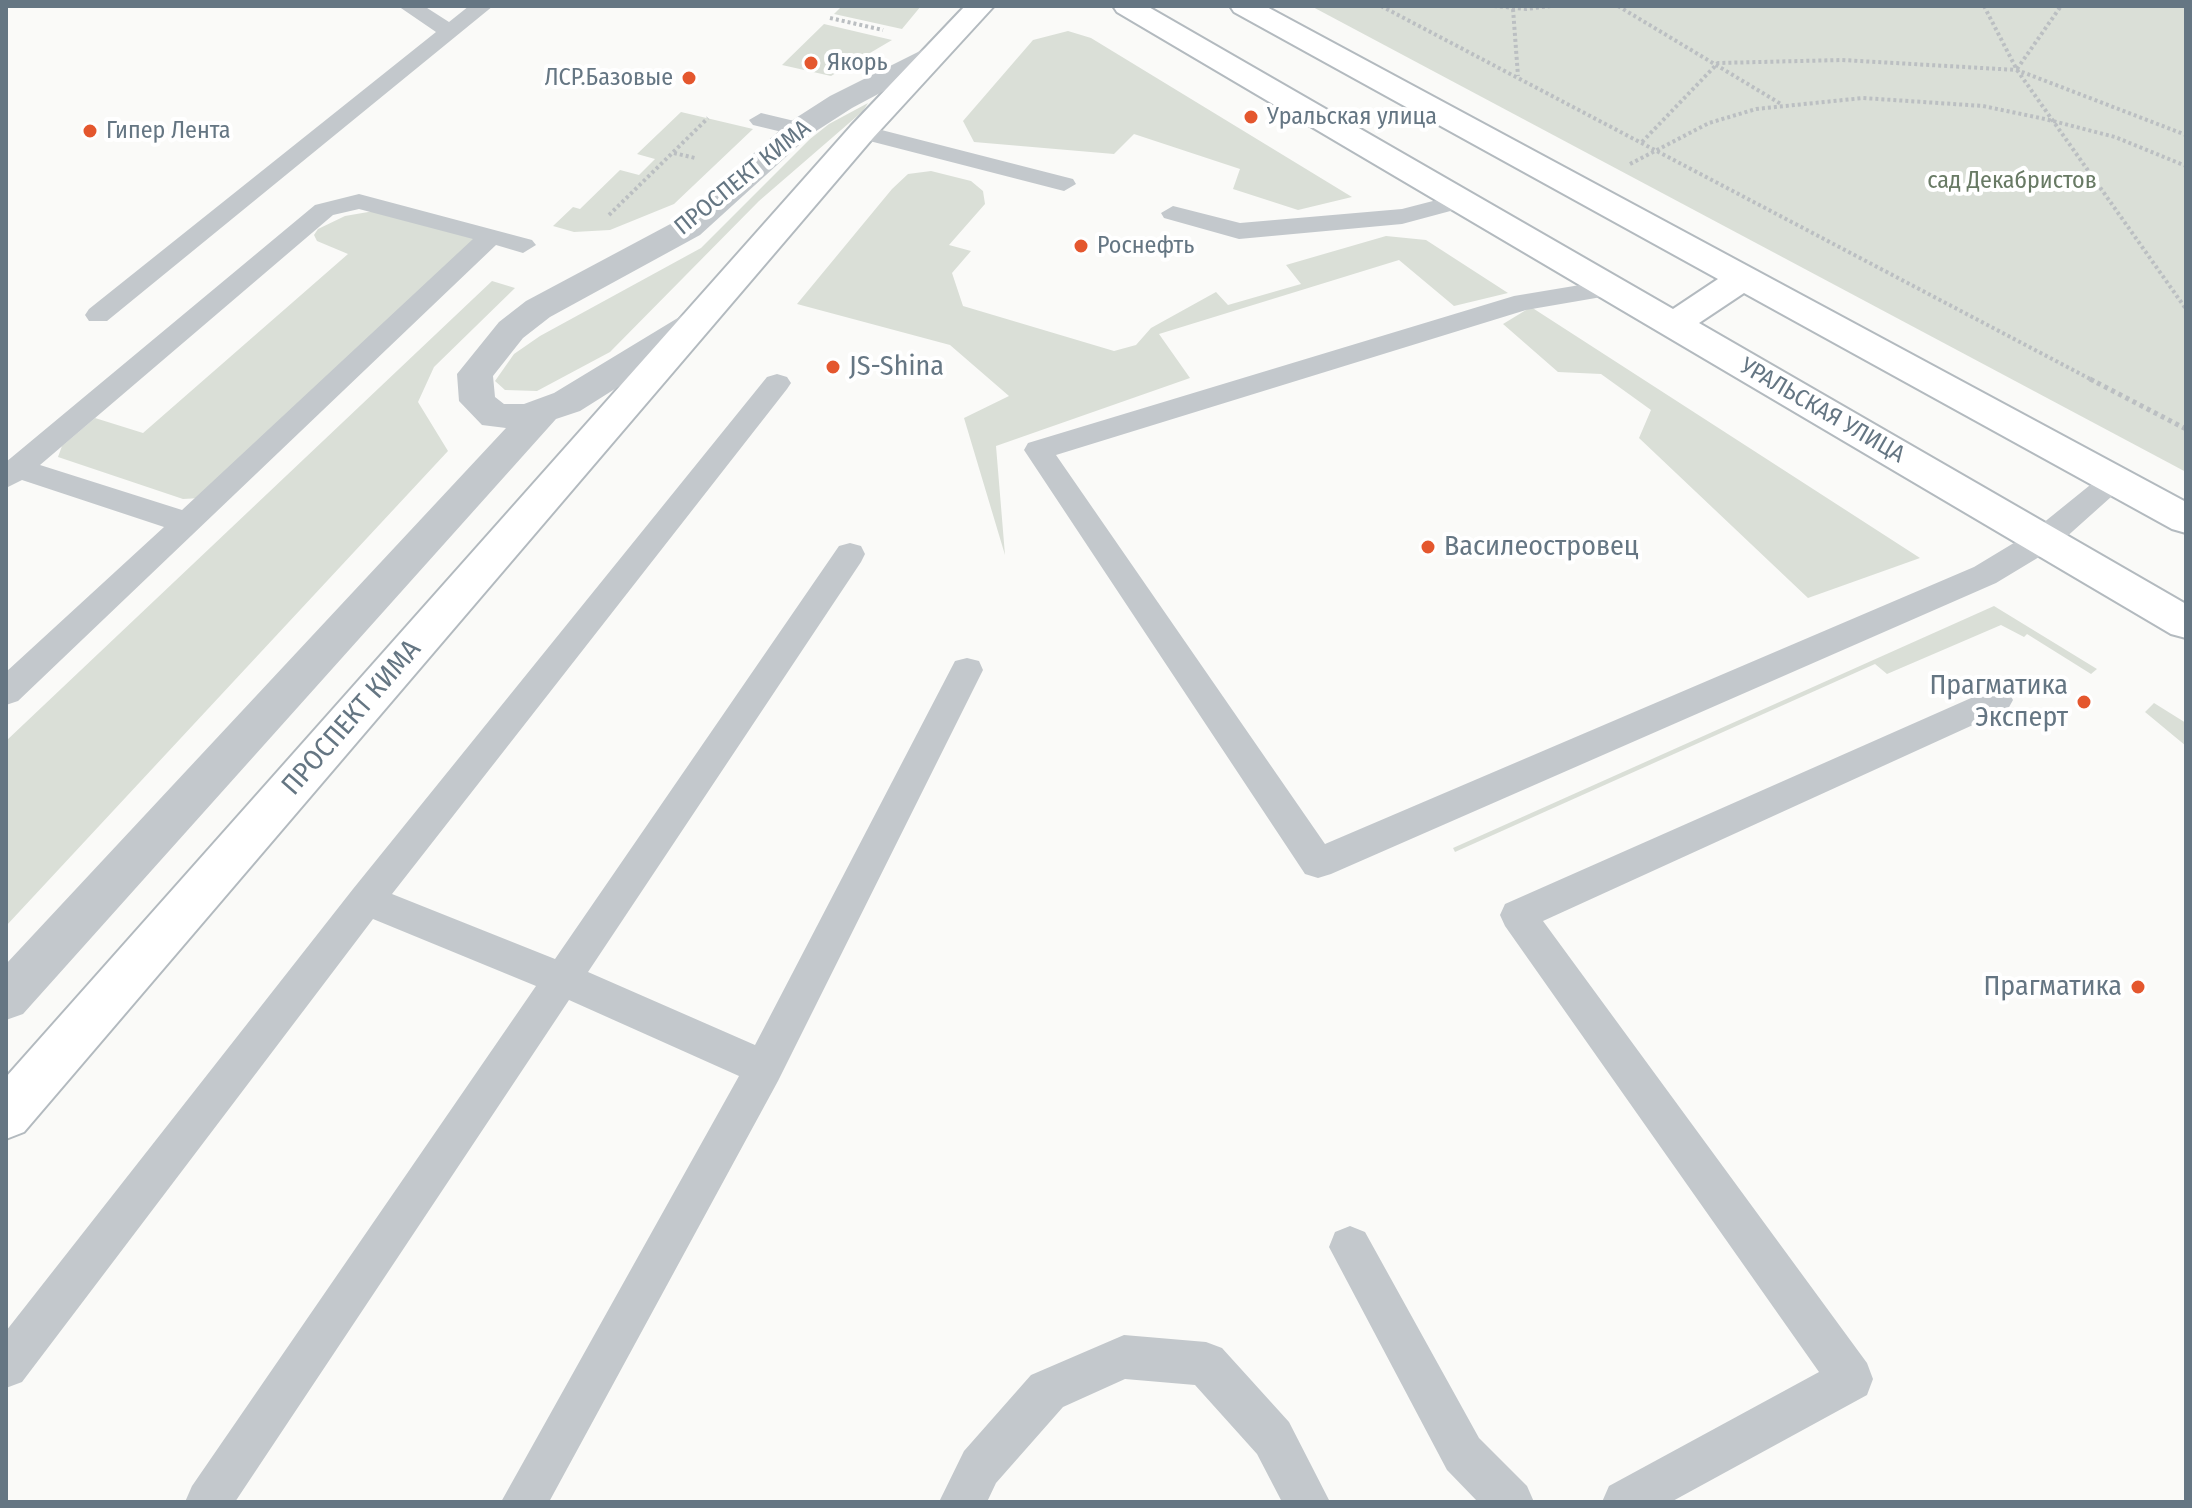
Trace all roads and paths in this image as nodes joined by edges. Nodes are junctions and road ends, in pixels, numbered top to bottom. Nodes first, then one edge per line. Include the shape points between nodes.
1 (409, 6) edge
2 (482, 6) edge
3 (980, 6) edge
4 (1127, 6) edge
5 (1244, 6) edge
6 (1381, 6) edge
7 (1494, 6) edge
8 (1551, 6) edge
9 (1618, 6) edge
10 (1984, 6) edge
11 (2061, 6) edge
12 (1513, 9) junction
13 (830, 18) dead end
14 (885, 30) dead end
15 (450, 32) junction
16 (934, 53) junction
17 (1718, 63) junction
18 (2017, 70) junction
19 (1518, 77) junction
20 (1782, 105) junction
21 (708, 118) dead end
22 (761, 120) dead end
23 (2053, 121) junction
24 (799, 129) junction
25 (862, 132) junction
26 (2186, 135) edge
27 (1642, 142) junction
28 (1658, 150) junction
29 (2186, 166) edge
30 (1623, 167) dead end
31 (1064, 184) dead end
32 (1460, 201) junction
33 (1173, 213) dead end
34 (607, 217) dead end
35 (491, 236) junction
36 (523, 245) dead end
37 (1744, 277) junction
38 (1610, 288) junction
39 (2186, 309) edge
40 (98, 315) dead end
41 (698, 321) junction
42 (1674, 324) junction
43 (777, 383) dead end
44 (543, 411) junction
45 (2186, 429) edge
46 (12, 473) edge
47 (2115, 480) junction
48 (2186, 519) edge
49 (187, 523) junction
50 (2043, 540) junction
51 (850, 554) dead end
52 (2186, 623) edge
53 (967, 670) dead end
54 (6, 692) edge
55 (1996, 700) dead end
56 (366, 900) junction
57 (560, 978) junction
58 (6, 998) edge
59 (764, 1068) junction
60 (6, 1115) edge
61 (1350, 1247) dead end
62 (6, 1366) edge
63 (208, 1502) edge
64 (524, 1502) edge
65 (962, 1502) edge
66 (1307, 1502) edge
67 (1511, 1502) edge
68 (1625, 1502) edge

1 - 15 lane
2 - 15 lane
3 - 16 main road, ПРОСПЕКТ КИМА
4 - 32 main road, УРАЛЬСКАЯ УЛИЦА
5 - 37 main road
6 - 19 path
7 - 12 path
8 - 12 path
9 - 17 path
10 - 18 path
11 - 18 path
12 - 19 path
13 - 14 path
15 - 40 lane
16 - 24 street, ПРОСПЕКТ КИМА
16 - 25 main road, ПРОСПЕКТ КИМА
17 - 18 path via 1842,60
17 - 20 path
17 - 27 path
18 - 23 path
18 - 26 path
19 - 27 path
20 - 23 path via 1863,98 1921,100
20 - 28 path via 1709,123
21 - 34 path
22 - 24 lane
23 - 29 path via 2115,137
23 - 39 path
24 - 44 street, ПРОСПЕКТ КИМА via 688,228 538,309 490,353 475,374 477,401 495,416
25 - 31 lane
25 - 41 main road, ПРОСПЕКТ КИМА
27 - 28 path
28 - 30 path
28 - 45 path
32 - 33 lane via 1402,216 1239,231
32 - 38 main road, УРАЛЬСКАЯ УЛИЦА
35 - 36 lane
35 - 46 lane via 359,201 324,210
35 - 49 lane
37 - 42 main road
37 - 47 main road
38 - 42 main road, УРАЛЬСКАЯ УЛИЦА
38 - 50 lane via 1523,302 1038,450 1318,863 1985,575
41 - 44 street, ПРОСПЕКТ КИМА via 567,402
41 - 60 main road, ПРОСПЕКТ КИМА
42 - 50 main road, УРАЛЬСКАЯ УЛИЦА
43 - 56 lane
44 - 58 street
46 - 49 lane
47 - 48 main road
47 - 50 lane
49 - 54 lane
50 - 52 main road, УРАЛЬСКАЯ УЛИЦА
51 - 57 lane
53 - 59 lane
55 - 68 lane via 1518,915 1851,1379
56 - 57 lane
56 - 62 lane
57 - 59 lane
57 - 63 lane
59 - 64 lane
61 - 67 lane via 1463,1454
65 - 66 lane via 980,1467 1047,1391 1124,1357 1206,1364 1273,1438

